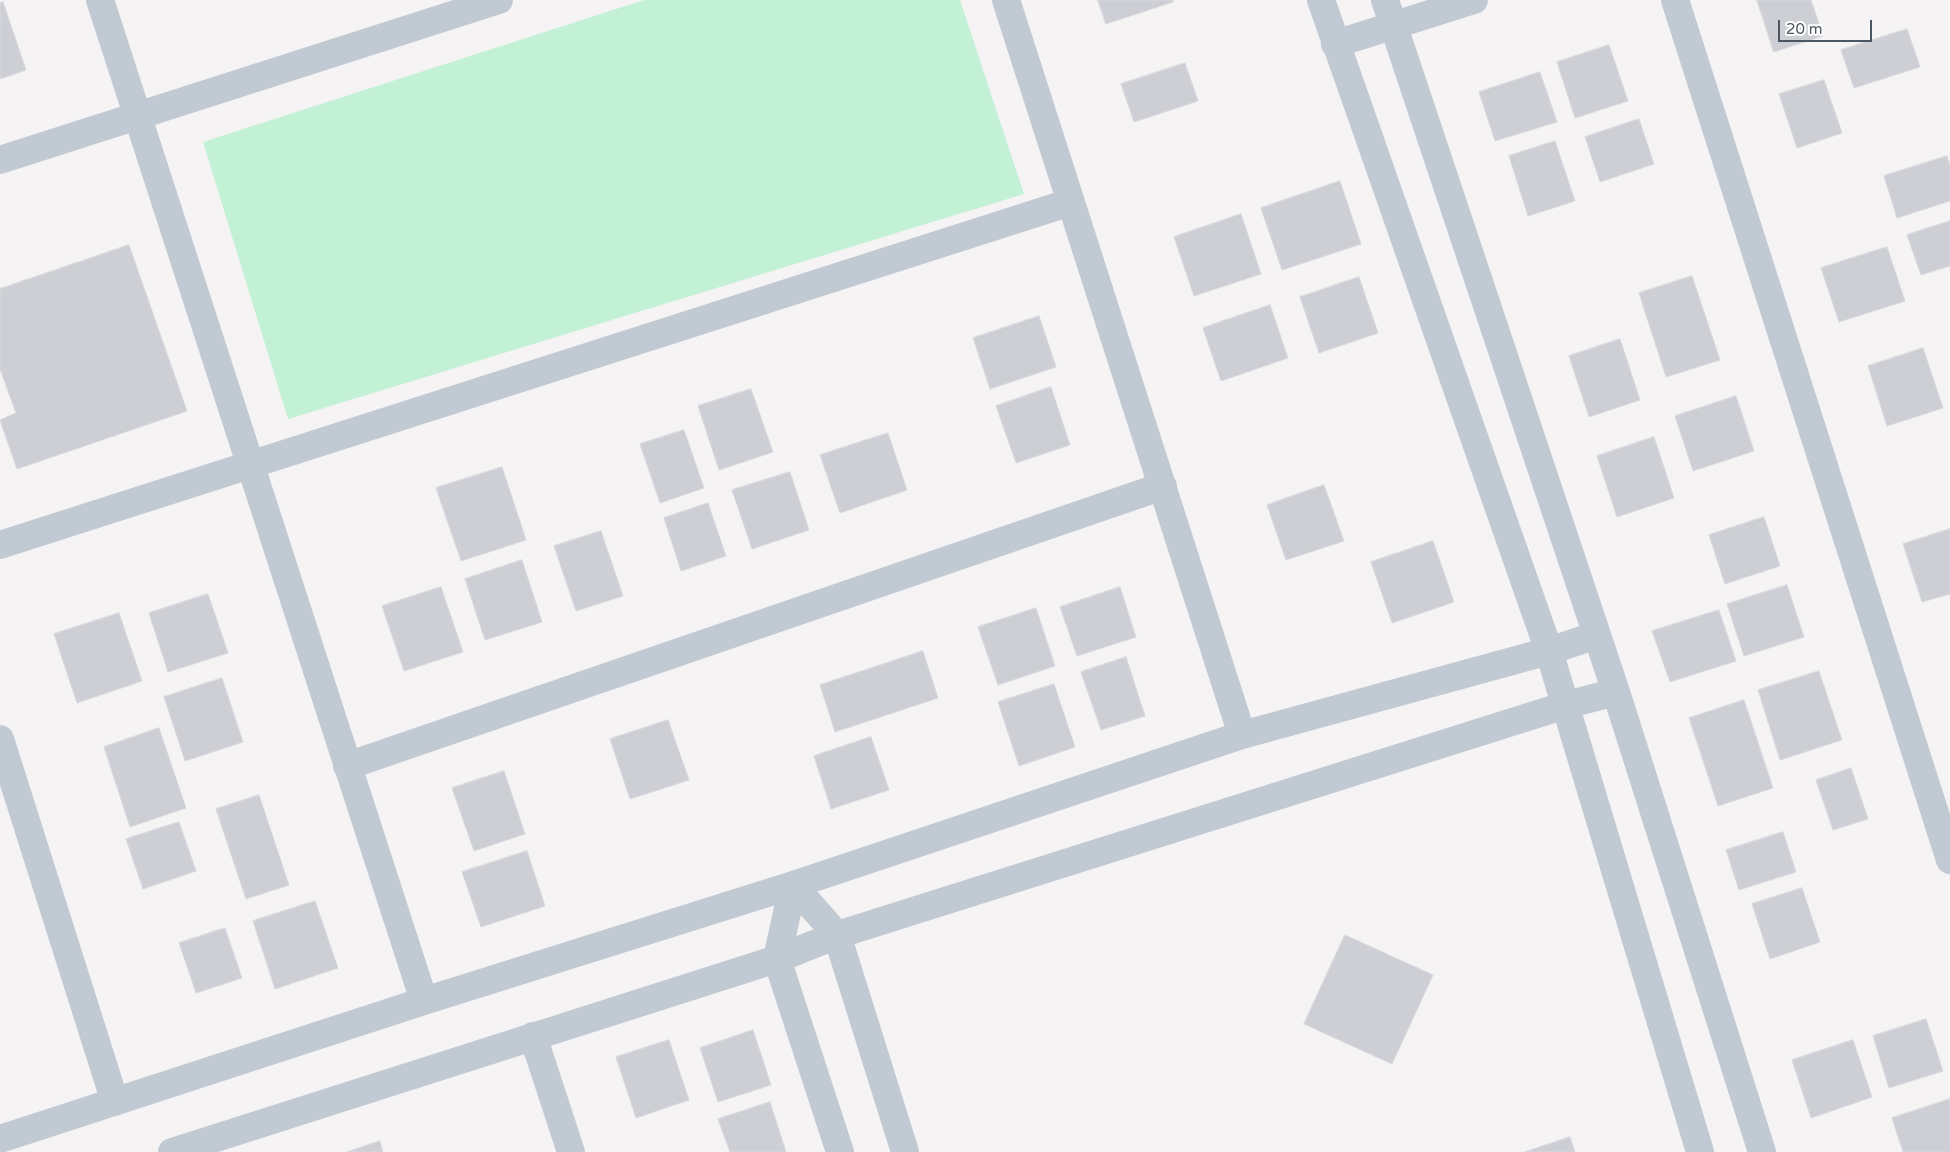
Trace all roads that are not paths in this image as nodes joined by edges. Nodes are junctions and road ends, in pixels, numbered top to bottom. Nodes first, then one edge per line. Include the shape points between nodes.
1 (100, 0) edge
2 (499, 0) edge
3 (1006, 0) edge
4 (1321, 0) edge
5 (1474, 0) edge
6 (1675, 0) edge
7 (1389, 12) edge
8 (1335, 44) junction
9 (136, 116) junction
10 (0, 160) edge
11 (1071, 202) junction
12 (250, 465) junction
13 (1162, 486) junction
14 (0, 545) edge
15 (1597, 635) junction
16 (1549, 651) junction
17 (1616, 692) junction
18 (1566, 705) junction
19 (1242, 735) junction
20 (0, 739) edge
21 (347, 766) junction
22 (1950, 860) edge
23 (793, 885) junction
24 (837, 935) junction
25 (777, 958) junction
26 (424, 1001) junction
27 (534, 1036) junction
28 (115, 1102) junction
29 (0, 1139) edge
30 (172, 1152) edge
31 (571, 1152) edge
32 (840, 1152) edge
33 (905, 1152) edge
34 (1700, 1152) edge
35 (1762, 1152) edge

1 - 9 street
2 - 9 street
3 - 11 street
4 - 8 street
5 - 7 street
6 - 22 street
7 - 8 street
7 - 15 street
8 - 16 street
9 - 10 street
9 - 12 street
11 - 12 street
11 - 13 street
12 - 14 street
12 - 21 street
13 - 19 street
13 - 21 street
15 - 16 street
15 - 17 street
16 - 18 street
16 - 19 street
17 - 18 street
17 - 35 street
18 - 24 street
18 - 34 street
19 - 23 street
20 - 28 street
21 - 26 street
23 - 24 street
23 - 25 street
23 - 26 street
24 - 25 street
24 - 33 street
25 - 27 street
25 - 32 street
26 - 28 street
27 - 30 street
27 - 31 street
28 - 29 street

